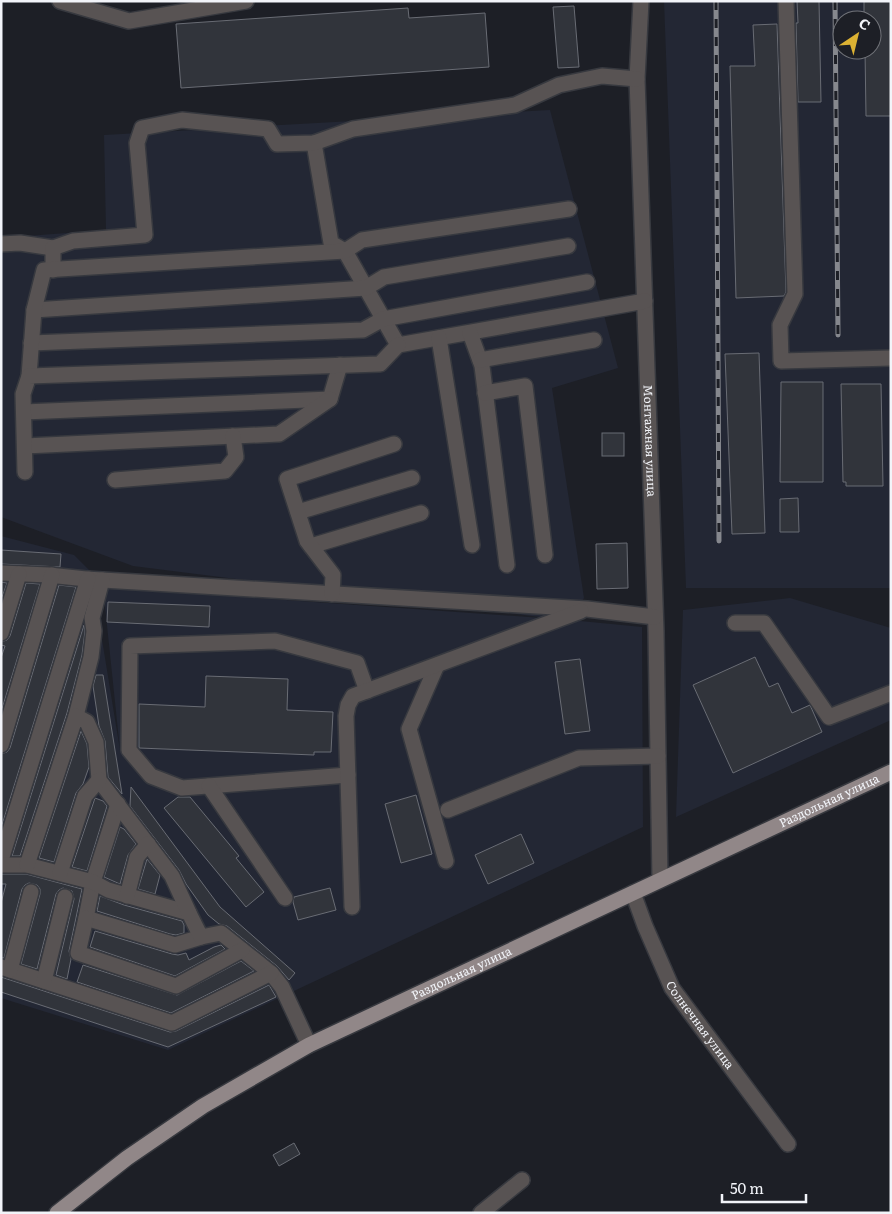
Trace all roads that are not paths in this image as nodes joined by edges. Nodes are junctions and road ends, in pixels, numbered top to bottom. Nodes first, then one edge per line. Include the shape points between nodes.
1 (60, 1) edge
2 (246, 1) edge
3 (641, 1) edge
4 (786, 1) edge
5 (637, 79) junction
6 (314, 143) junction
7 (569, 209) dead end
8 (1, 244) edge
9 (568, 246) dead end
10 (53, 248) junction
11 (345, 251) junction
12 (53, 270) junction
13 (587, 282) dead end
14 (366, 288) junction
15 (645, 301) junction
16 (34, 310) junction
17 (384, 319) junction
18 (470, 332) junction
19 (439, 338) junction
20 (594, 340) dead end
21 (31, 343) junction
22 (398, 345) junction
23 (891, 358) edge
24 (480, 360) junction
25 (340, 365) junction
26 (29, 376) junction
27 (485, 393) junction
28 (330, 399) junction
29 (24, 412) junction
30 (233, 436) junction
31 (394, 444) dead end
32 (24, 446) junction
33 (25, 472) dead end
34 (412, 478) dead end
35 (115, 480) dead end
36 (298, 512) junction
37 (421, 513) dead end
38 (311, 546) junction
39 (472, 546) dead end
40 (545, 555) dead end
41 (508, 565) dead end
42 (1, 573) edge
43 (19, 574) junction
44 (52, 575) junction
45 (95, 579) junction
46 (332, 594) junction
47 (587, 610) junction
48 (655, 617) junction
49 (735, 623) dead end
50 (1, 633) edge
51 (437, 665) junction
52 (366, 691) junction
53 (891, 693) edge
54 (76, 716) junction
55 (1, 745) edge
56 (658, 756) junction
57 (891, 772) edge
58 (348, 775) junction
59 (99, 780) junction
60 (209, 786) junction
61 (118, 804) junction
62 (448, 810) dead end
63 (148, 844) junction
64 (1, 860) edge
65 (446, 860) dead end
66 (27, 864) junction
67 (1, 865) edge
68 (60, 873) junction
69 (660, 880) junction
70 (93, 882) junction
71 (31, 892) dead end
72 (633, 893) junction
73 (127, 896) junction
74 (65, 897) dead end
75 (285, 898) dead end
76 (352, 907) dead end
77 (190, 914) junction
78 (86, 918) junction
79 (201, 936) junction
80 (242, 950) junction
81 (6, 969) edge
82 (271, 973) junction
83 (44, 981) junction
84 (309, 1045) junction
85 (788, 1144) dead end
86 (522, 1180) dead end
87 (57, 1213) edge
88 (481, 1213) edge

1 - 2 street via 129,21
3 - 5 street, Монтажная улица
4 - 23 street via 795,294 780,325 781,361
5 - 6 street via 602,76 559,86 515,105 353,129
5 - 15 street, Монтажная улица
6 - 10 street via 277,144 268,129 182,120 142,128 137,143 145,235 73,241
6 - 11 street via 331,243
7 - 11 street via 362,240
8 - 10 street
9 - 14 street via 384,277
10 - 12 street
11 - 12 street
11 - 14 street
12 - 16 street via 44,270
13 - 17 street
14 - 16 street
14 - 17 street
15 - 18 street
15 - 48 street, Монтажная улица
16 - 21 street
17 - 21 street via 363,330
17 - 22 street
18 - 19 street
18 - 24 street
19 - 22 street
19 - 39 street
20 - 24 street
21 - 26 street
22 - 25 street via 380,364
24 - 27 street
25 - 26 street
25 - 28 street
26 - 29 street via 23,394
27 - 40 street via 525,386
27 - 41 street
28 - 29 street
28 - 30 street via 279,434
29 - 32 street
30 - 32 street
30 - 35 street via 236,457 225,471
31 - 36 street via 287,479
32 - 33 street
34 - 36 street
36 - 38 street
37 - 38 street
38 - 46 street via 333,575
42 - 43 street
43 - 44 street
43 - 50 street
44 - 45 street
44 - 55 street
45 - 46 street
45 - 54 street via 91,657
45 - 64 street
46 - 47 street
47 - 48 street
47 - 51 street
48 - 56 street, Монтажная улица
49 - 53 street via 764,623 829,717
51 - 52 street
51 - 65 street via 409,729
52 - 58 street via 353,696 348,705
52 - 60 street via 357,663 274,641 130,646 129,750 152,776 182,788
54 - 59 street via 87,722 96,742
54 - 66 street
56 - 62 street via 580,758
56 - 69 street, Монтажная улица
57 - 69 main road, Раздольная улица
58 - 60 street
58 - 76 street
59 - 61 street
59 - 68 street via 85,796
60 - 75 street
61 - 63 street
61 - 70 street
63 - 73 street via 137,857
63 - 77 street via 172,876
66 - 67 street
66 - 68 street
68 - 70 street
69 - 72 main road, Раздольная улица
70 - 73 street
70 - 78 street
71 - 81 street
72 - 84 main road, Раздольная улица
72 - 85 street, Солнечная улица via 672,988
73 - 77 street
74 - 83 street
77 - 79 street
78 - 79 street via 175,945
78 - 80 street via 78,953 176,986
79 - 80 street via 221,933
80 - 82 street
81 - 83 street
82 - 83 street via 172,1023
82 - 84 street via 282,987
84 - 87 main road, Раздольная улица via 203,1106 127,1158
86 - 88 street

